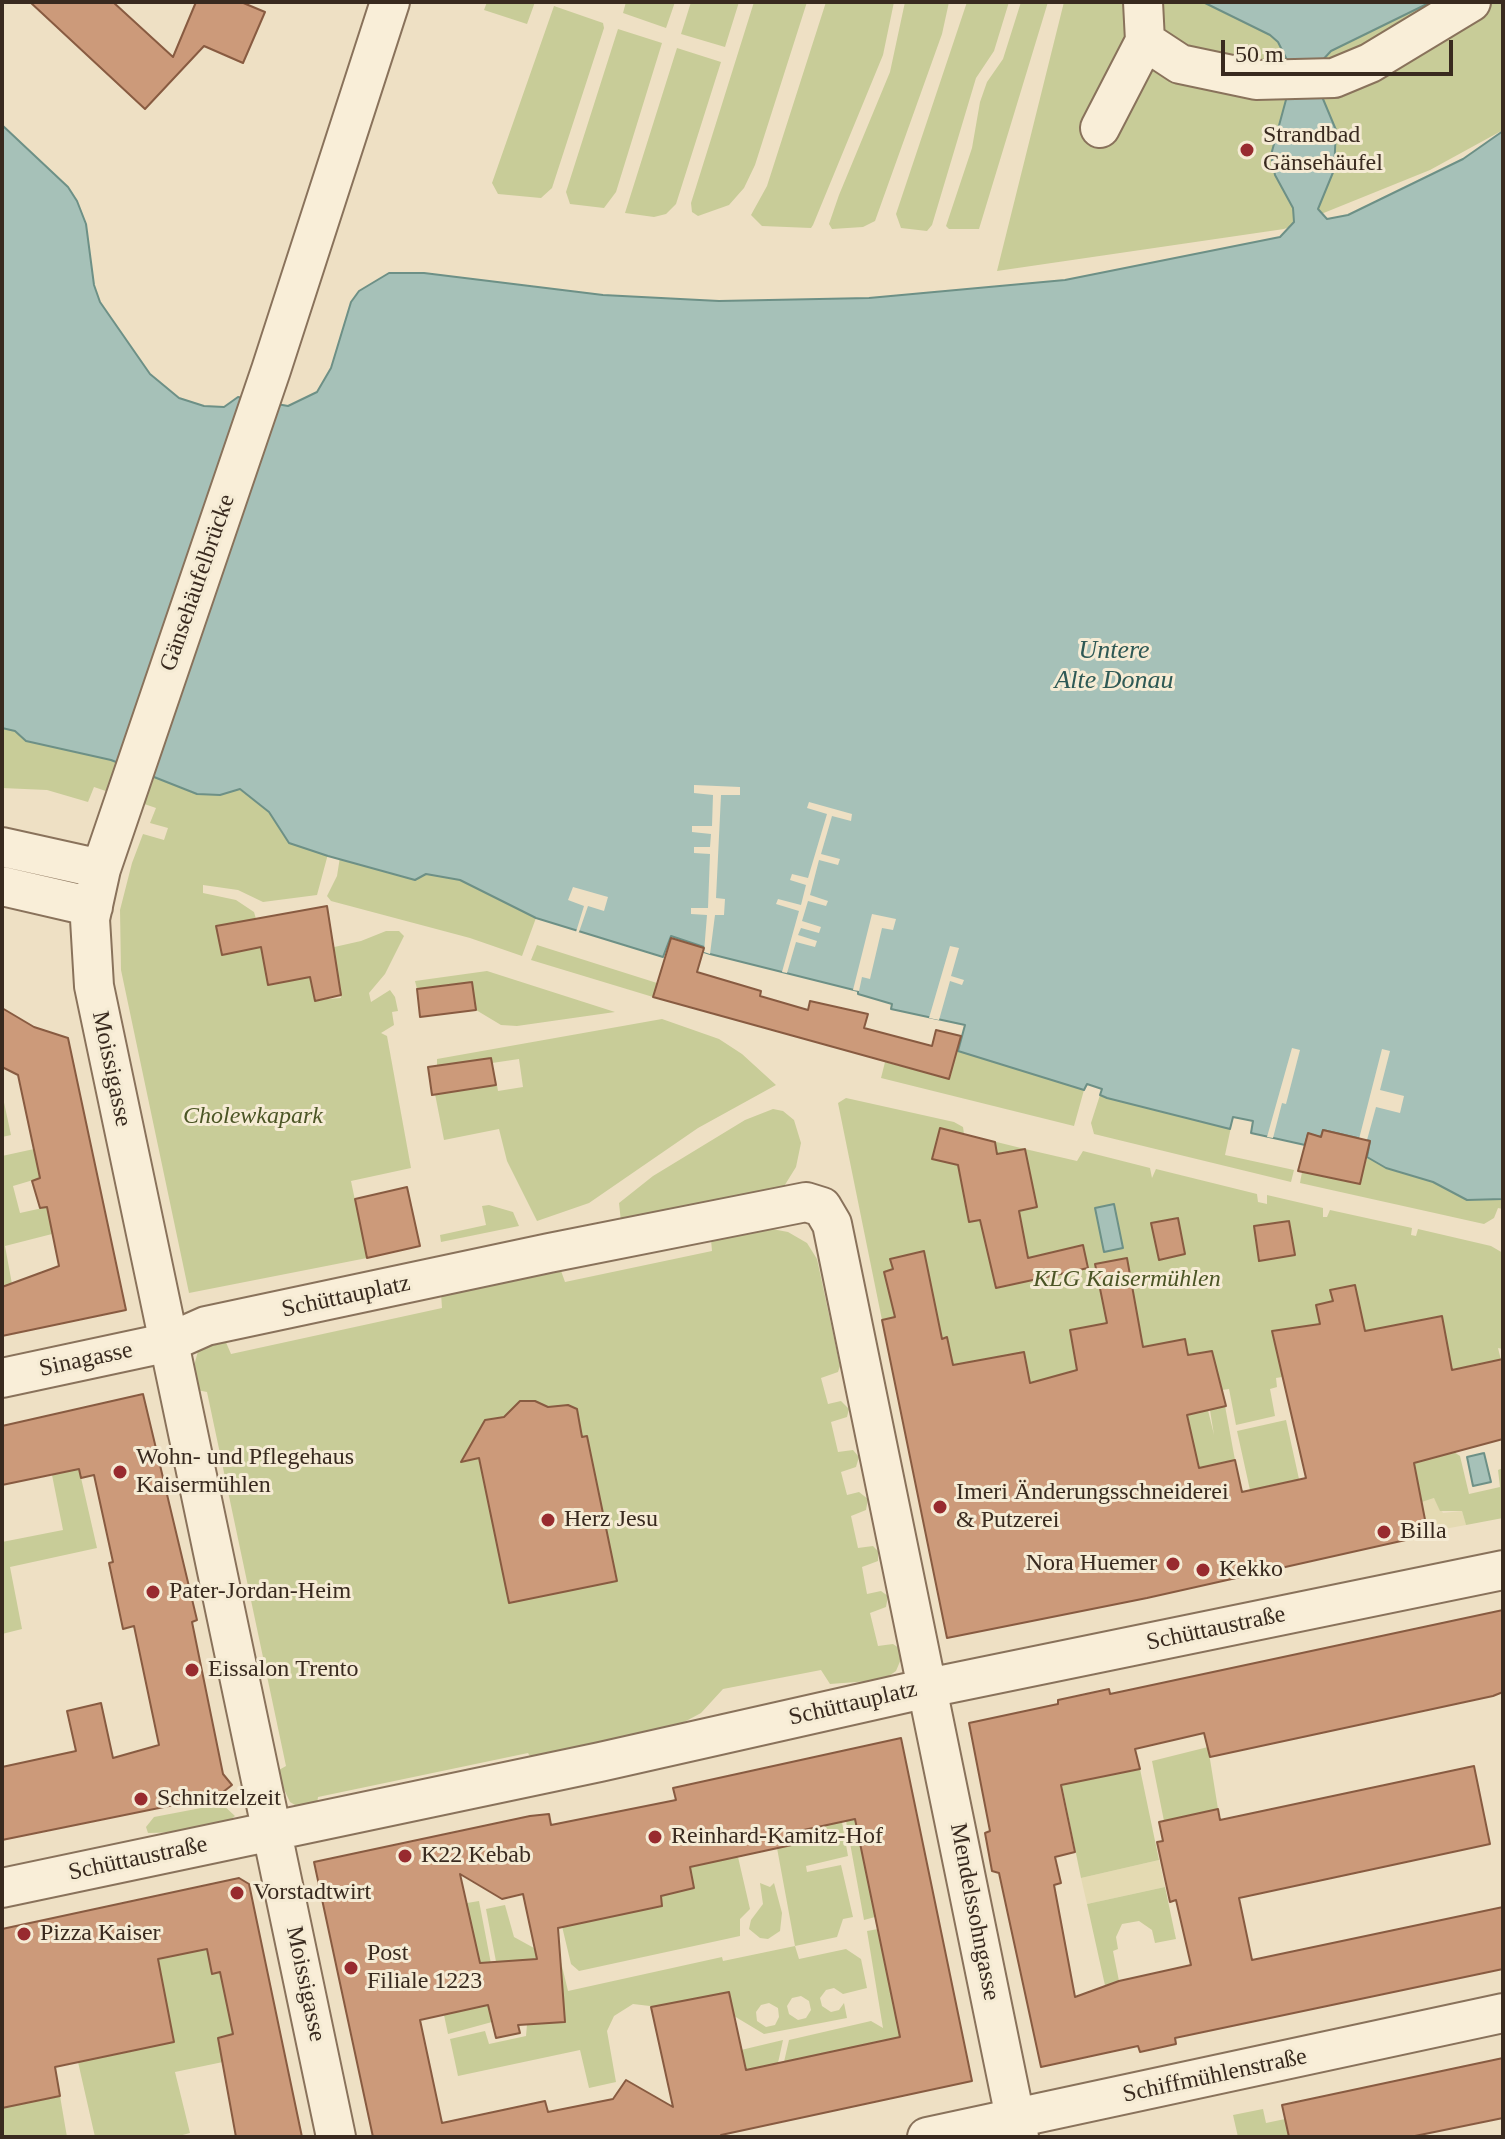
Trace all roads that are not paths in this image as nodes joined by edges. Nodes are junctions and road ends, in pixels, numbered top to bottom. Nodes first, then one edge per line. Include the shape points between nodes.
1 (390, 2) edge
2 (1143, 2) edge
3 (1471, 2) edge
4 (1145, 41) junction
5 (1100, 128) dead end
6 (125, 797) joint
7 (2, 847) edge
8 (101, 869) junction
9 (2, 886) edge
10 (93, 907) junction
11 (170, 1342) junction
12 (2, 1378) edge
13 (1503, 1570) edge
14 (928, 1688) junction
15 (273, 1831) junction
16 (2, 1888) edge
17 (1503, 2013) edge
18 (1017, 2128) edge
19 (336, 2137) edge
20 (927, 2137) edge

1 - 6 street, Gänsehäufelbrücke
2 - 4 street
3 - 4 street via 1370,63 1334,78 1256,80 1180,64
4 - 5 street
6 - 8 street, Moissigasse
7 - 8 street
8 - 10 street, Moissigasse
9 - 10 street
10 - 11 street, Moissigasse via 94,986
11 - 12 street, Sinagasse
11 - 14 street, Schüttauplatz via 206,1326 806,1202 822,1207 832,1224
11 - 15 street
13 - 14 street, Schüttaustraße
14 - 15 street, Schüttauplatz
14 - 18 street, Mendelssohngasse
15 - 16 street, Schüttaustraße
15 - 19 street, Moissigasse
17 - 18 street, Schiffmühlenstraße
18 - 20 street, Schiffmühlenstraße

